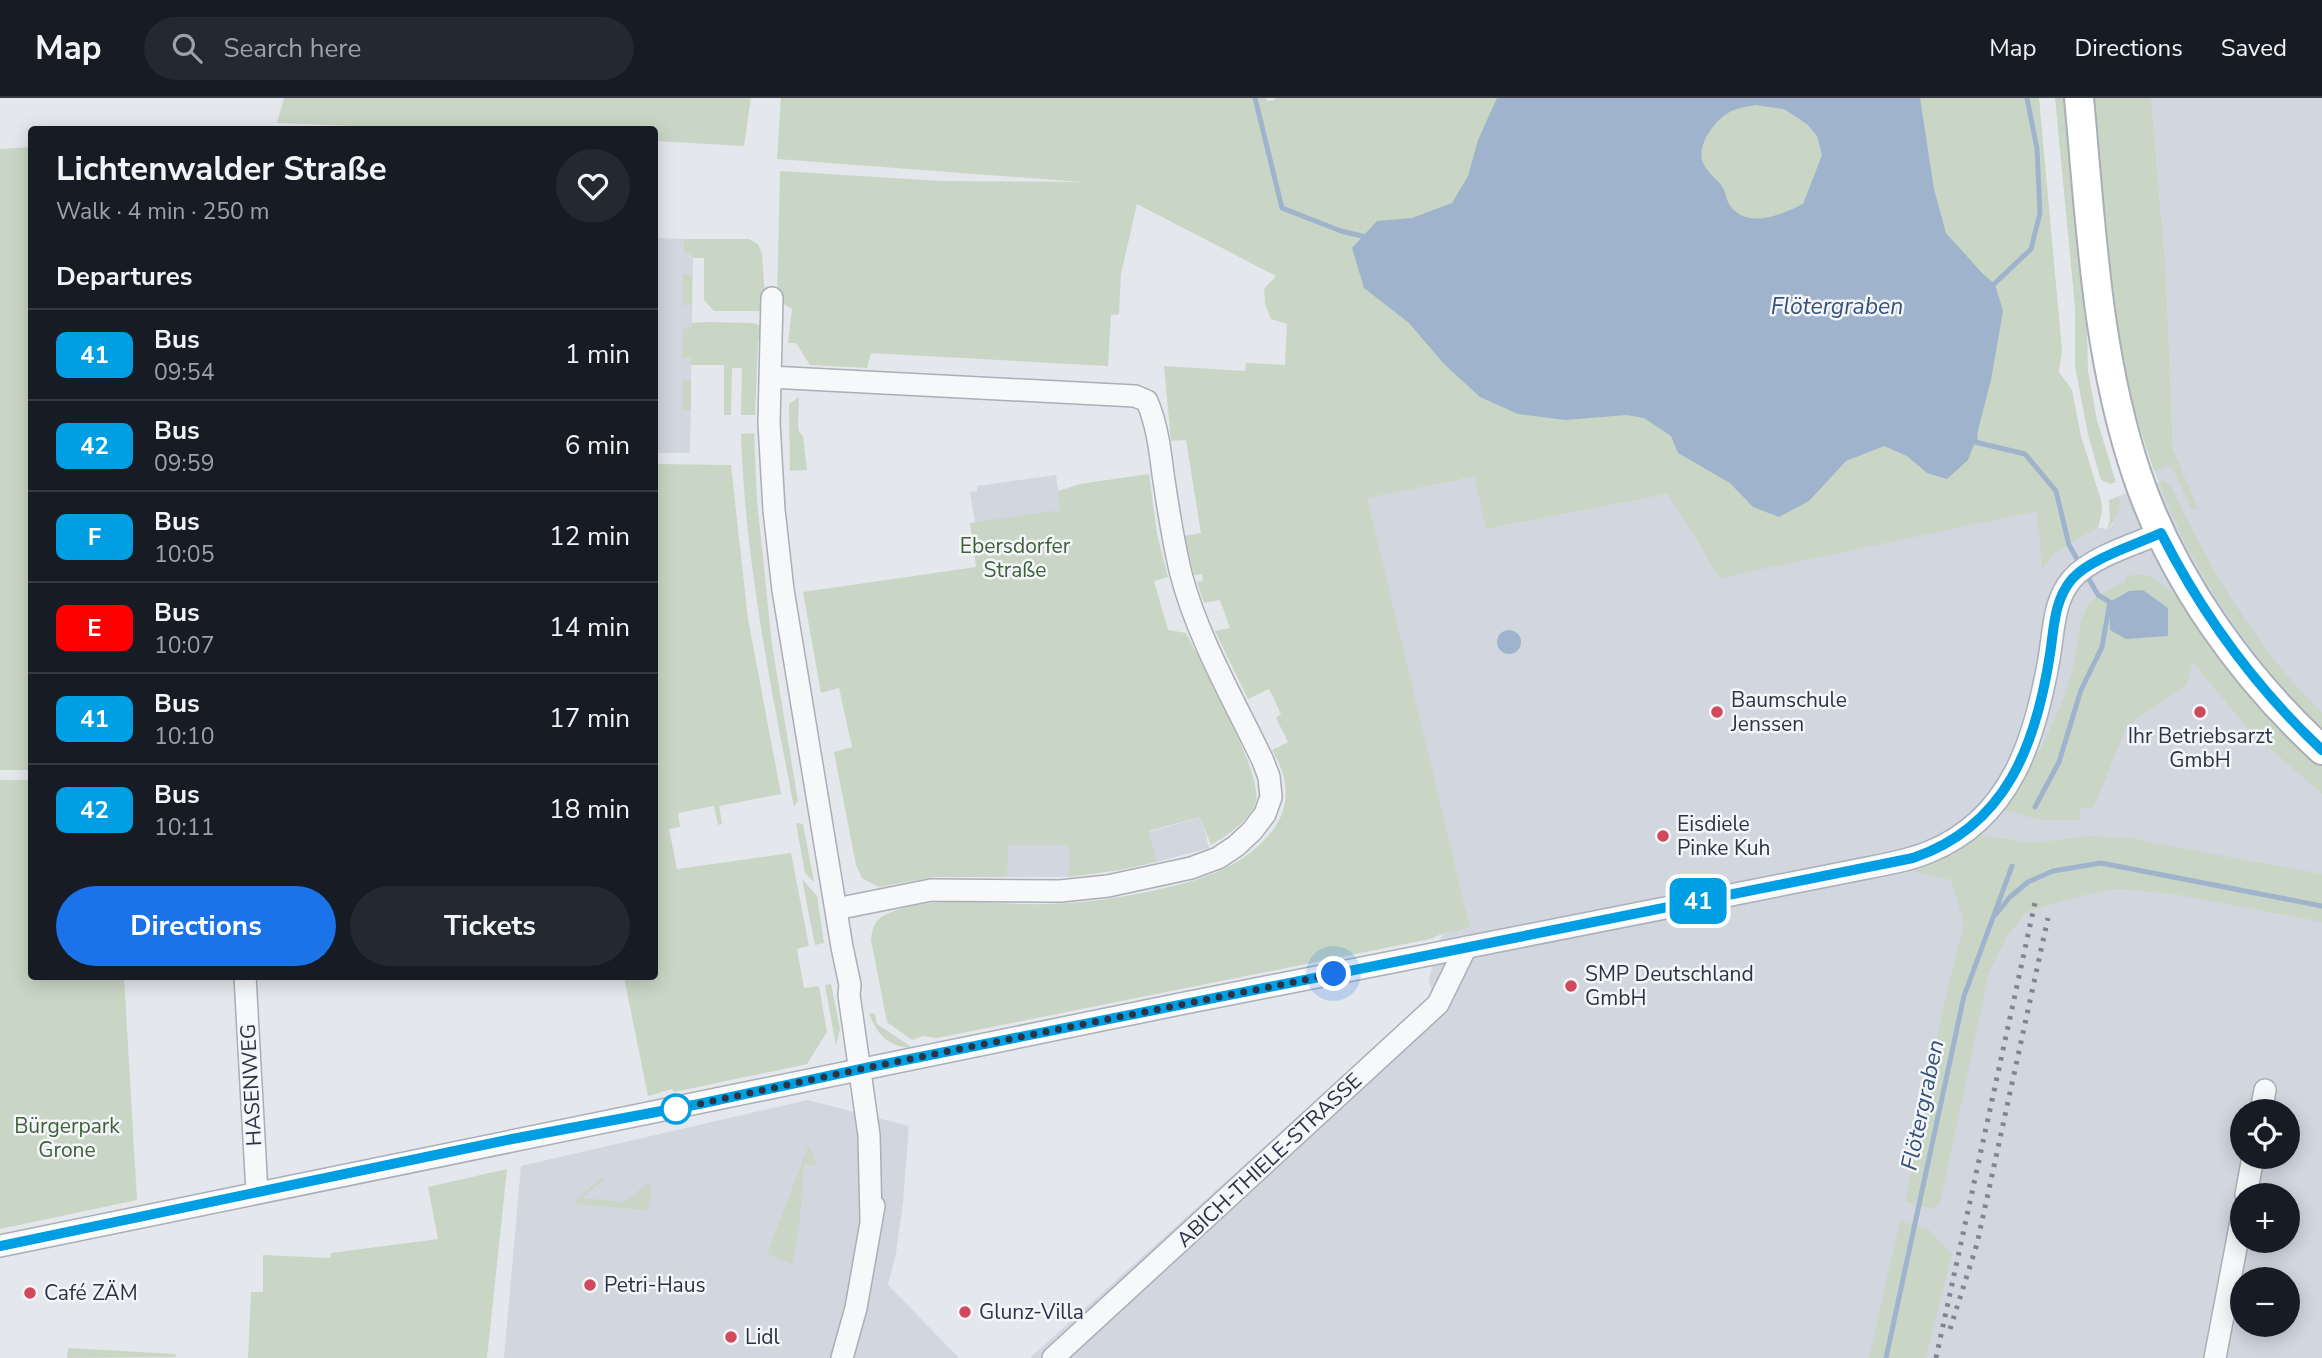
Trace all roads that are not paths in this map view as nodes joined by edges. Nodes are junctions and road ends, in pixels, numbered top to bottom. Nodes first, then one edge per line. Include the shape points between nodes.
1 (2079, 98) edge
2 (772, 298) dead end
3 (770, 377) junction
4 (2161, 533) junction
5 (2322, 750) edge
6 (836, 909) junction
7 (1466, 947) junction
8 (245, 980) edge
9 (865, 1068) junction
10 (257, 1194) junction
11 (0, 1246) edge
12 (2235, 1253) edge
13 (842, 1358) edge
14 (1054, 1358) edge
15 (2215, 1358) edge

1 - 4 main road via 2097,291 2110,368 2136,472
2 - 3 street
3 - 6 street via 774,510 783,590
3 - 6 street via 1135,396 1147,401 1158,435 1182,576 1202,633 1269,777 1271,797 1252,831 1218,858 1191,868 1108,886 1060,891 931,890
4 - 5 main road via 2186,582 2239,659
4 - 7 street via 2095,562 2075,576 2061,595 2030,741 1998,800 1959,837 1894,862
6 - 9 street via 850,985 856,993
7 - 9 street
7 - 14 street, ABICH-THIELE-STRASSE via 1438,1004
8 - 10 street, HASENWEG
9 - 10 street
9 - 13 street via 871,1220
10 - 11 street
12 - 15 street

